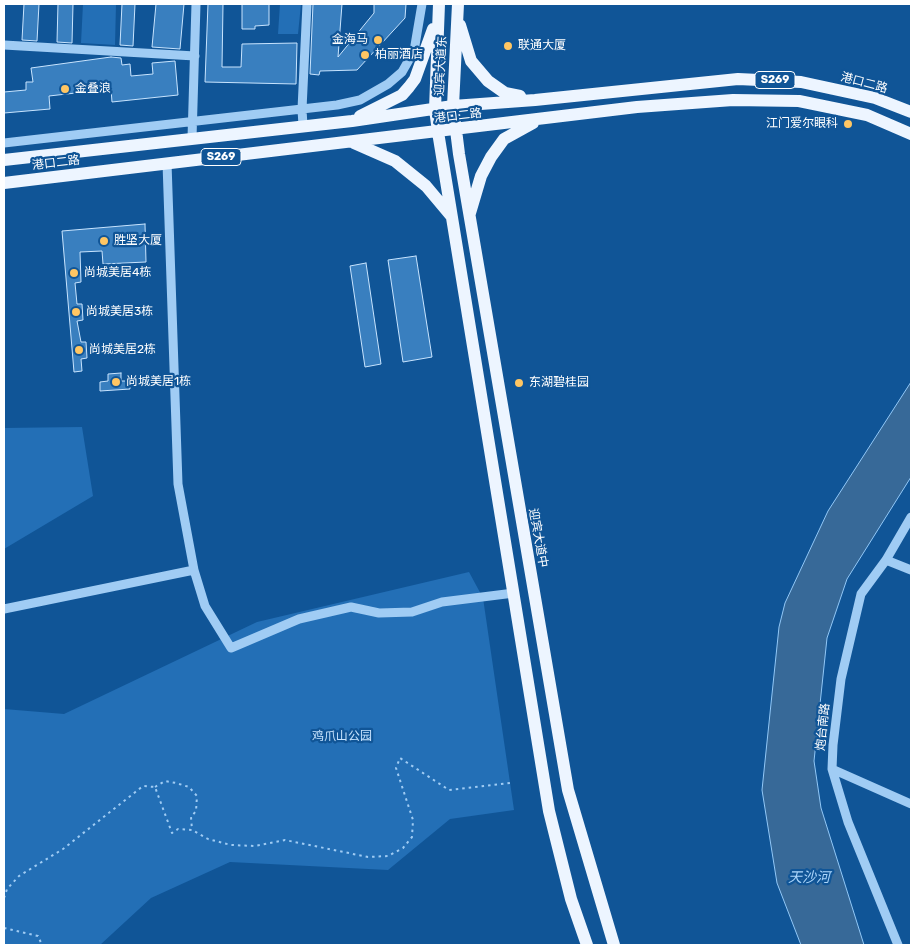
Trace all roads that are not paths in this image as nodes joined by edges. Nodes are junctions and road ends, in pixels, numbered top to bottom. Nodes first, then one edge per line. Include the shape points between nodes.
1 (196, 4) edge
2 (307, 4) edge
3 (422, 4) edge
4 (438, 4) edge
5 (458, 10) edge
6 (438, 18) junction
7 (4, 45) edge
8 (195, 56) junction
9 (634, 89) junction
10 (535, 100) junction
11 (453, 106) junction
12 (637, 107) junction
13 (302, 109) junction
14 (435, 109) junction
15 (911, 112) edge
16 (539, 120) junction
17 (193, 121) junction
18 (352, 121) junction
19 (301, 126) junction
20 (455, 130) junction
21 (438, 132) junction
22 (911, 134) edge
23 (192, 138) junction
24 (351, 142) junction
25 (4, 143) edge
26 (301, 147) junction
27 (4, 160) edge
28 (167, 163) junction
29 (4, 182) edge
30 (469, 215) junction
31 (452, 218) junction
32 (473, 240) junction
33 (456, 241) junction
34 (911, 517) edge
35 (886, 560) junction
36 (194, 570) junction
37 (911, 570) edge
38 (514, 594) junction
39 (4, 609) edge
40 (832, 769) junction
41 (911, 804) edge
42 (587, 945) edge
43 (614, 945) edge
44 (898, 945) edge

1 - 8 street
2 - 13 street
3 - 13 street via 414,51 402,72 360,100
4 - 6 main road, 迎宾大道东
5 - 10 main road via 471,62 505,93
5 - 11 main road, 迎宾大道东
6 - 14 main road, 迎宾大道东
6 - 18 main road via 412,83 402,95
7 - 8 street
8 - 17 street
9 - 10 main road, 港口二路 / S269
9 - 12 main road
9 - 15 main road, 港口二路 / S269 via 738,79 801,82 875,98
10 - 11 main road, 港口二路 / S269
11 - 14 main road, 港口二路 / S269
11 - 20 main road, 迎宾大道东
12 - 16 main road, 港口二路 / S269
12 - 22 main road, 港口二路 / S269 via 733,100 799,101 866,115
13 - 17 street
13 - 19 street
14 - 18 main road, 港口二路 / S269
14 - 21 main road, 迎宾大道东
16 - 20 main road, 港口二路 / S269
16 - 30 main road via 504,139 481,176
17 - 23 street
17 - 25 street
18 - 19 main road, 港口二路 / S269
19 - 23 main road, 港口二路 / S269
19 - 26 main road
20 - 21 main road, 港口二路 / S269
20 - 30 main road, 迎宾大道中
21 - 24 main road, 港口二路 / S269
21 - 31 main road
23 - 27 main road, 港口二路 / S269
24 - 26 main road, 港口二路 / S269
24 - 31 main road via 395,161 426,186
26 - 28 main road, 港口二路 / S269
28 - 29 main road, 港口二路 / S269
28 - 36 street via 178,484
30 - 32 main road, 迎宾大道中
31 - 33 main road
32 - 33 main road
32 - 43 main road, 迎宾大道中 via 568,790
33 - 38 main road
34 - 35 street, 炮台南路
35 - 37 street
35 - 40 street, 炮台南路 via 861,594 842,679
36 - 38 street via 205,606 231,648 299,618 351,608 380,613 412,612 442,602
36 - 39 street
38 - 42 main road via 550,811 571,899
40 - 41 street
40 - 44 street, 炮台南路 via 848,822

